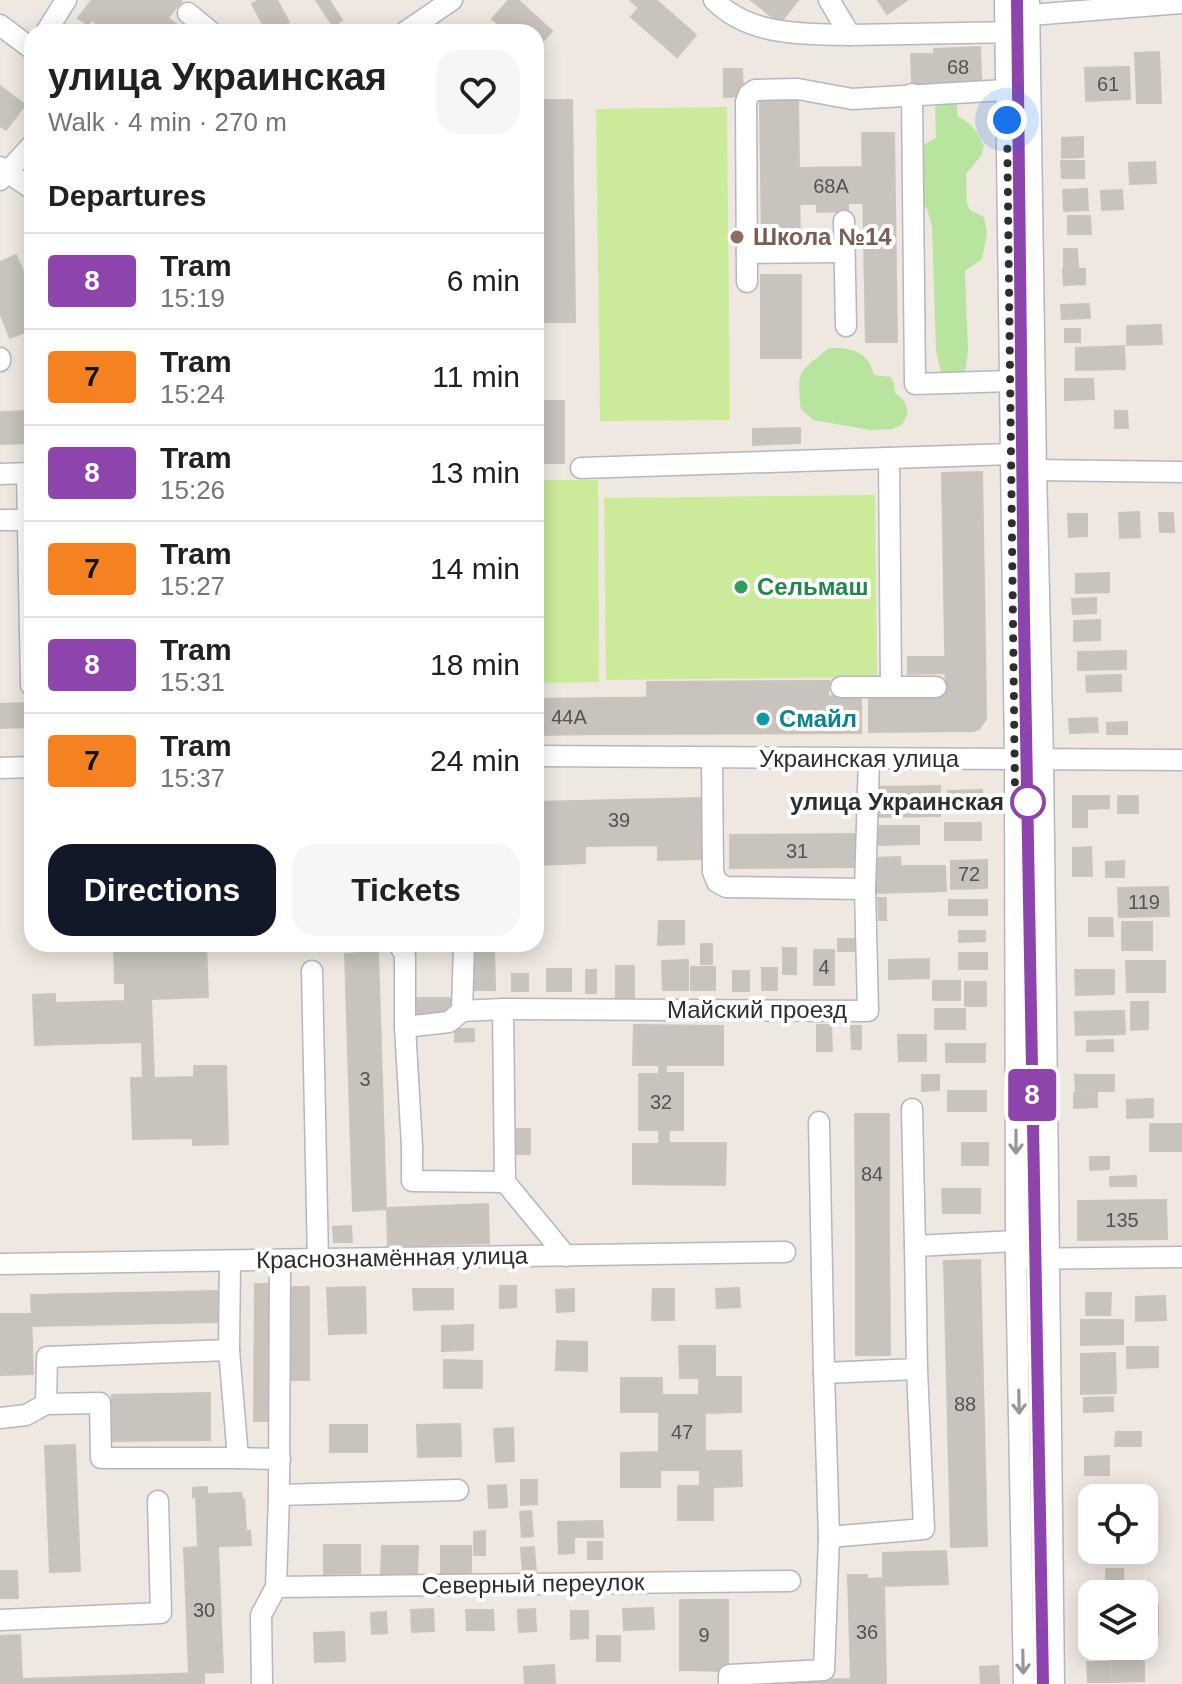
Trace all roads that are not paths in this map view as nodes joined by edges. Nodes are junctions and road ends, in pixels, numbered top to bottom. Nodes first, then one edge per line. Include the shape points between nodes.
1 (66, 0) edge
2 (452, 0) edge
3 (714, 0) edge
4 (829, 0) edge
5 (1005, 0) edge
6 (1182, 3) edge
7 (188, 13) dead end
8 (1030, 16) edge
9 (51, 24) edge
10 (201, 24) edge
11 (417, 24) edge
12 (0, 25) edge
13 (1006, 33) junction
14 (850, 35) junction
15 (24, 43) edge
16 (1006, 90) junction
17 (912, 94) junction
18 (24, 152) edge
19 (2, 173) edge
20 (24, 185) edge
21 (844, 221) dead end
22 (844, 252) junction
23 (747, 253) junction
24 (747, 282) dead end
25 (846, 326) dead end
26 (1011, 381) junction
27 (1012, 454) junction
28 (889, 458) junction
29 (581, 468) dead end
30 (1036, 470) junction
31 (1182, 472) edge
32 (24, 473) edge
33 (0, 474) edge
34 (0, 520) edge
35 (24, 520) edge
36 (841, 687) dead end
37 (891, 687) junction
38 (936, 687) dead end
39 (544, 756) edge
40 (712, 759) junction
41 (1043, 759) junction
42 (869, 760) junction
43 (1015, 760) junction
44 (1182, 760) edge
45 (24, 767) edge
46 (0, 768) edge
47 (865, 889) junction
48 (403, 952) edge
49 (464, 952) edge
50 (312, 971) dead end
51 (503, 1009) junction
52 (462, 1011) junction
53 (405, 1027) junction
54 (912, 1109) dead end
55 (819, 1122) dead end
56 (505, 1182) junction
57 (915, 1246) junction
58 (1016, 1250) junction
59 (785, 1252) dead end
60 (566, 1256) junction
61 (1182, 1257) edge
62 (1050, 1258) junction
63 (280, 1260) junction
64 (318, 1260) junction
65 (230, 1261) junction
66 (0, 1264) edge
67 (229, 1350) junction
68 (917, 1369) junction
69 (824, 1373) junction
70 (46, 1404) junction
71 (0, 1418) edge
72 (238, 1458) junction
73 (280, 1459) junction
74 (458, 1490) dead end
75 (279, 1495) junction
76 (158, 1501) dead end
77 (829, 1537) junction
78 (790, 1581) dead end
79 (276, 1587) junction
80 (0, 1620) edge
81 (262, 1684) edge
82 (729, 1684) edge
83 (1024, 1684) edge
84 (1054, 1684) edge

1 - 9 street
2 - 11 street
3 - 14 street via 767,29
4 - 14 street
5 - 13 street
6 - 8 street
7 - 10 street
8 - 13 street
8 - 30 street
12 - 15 street
13 - 14 street
13 - 16 street
16 - 17 street
16 - 26 street
17 - 23 street via 852,99 798,89 749,94
17 - 26 street via 915,384
18 - 19 street
19 - 20 street
21 - 22 street
22 - 23 street
22 - 25 street
23 - 24 street
26 - 27 street
27 - 28 street
27 - 43 street
28 - 29 street
28 - 37 street
30 - 31 street
30 - 41 street
32 - 33 street
34 - 35 street
36 - 37 street
37 - 38 street
39 - 40 street, Украинская улица
40 - 42 street, Украинская улица
40 - 47 street via 717,882 726,887
41 - 43 street, Украинская улица
41 - 44 street, Украинская улица
41 - 62 street
42 - 43 street, Украинская улица
42 - 47 street, Майский проезд
43 -> 58 street
45 - 46 street
47 - 51 street, Майский проезд via 868,1011
48 - 53 street
49 - 52 street
50 - 64 street
51 - 52 street, Майский проезд
51 - 56 street
52 - 53 street, Майский проезд via 449,1022
53 - 56 street via 412,1181
54 - 57 street
55 - 69 street
56 - 60 street
57 - 58 street
57 - 68 street
58 - 62 street
58 -> 83 street
59 - 60 street, Краснознамённая улица
60 - 64 street, Краснознамённая улица
61 - 62 street
62 - 84 street
63 - 64 street, Краснознамённая улица
63 - 65 street, Краснознамённая улица
63 - 73 street
65 - 66 street, Краснознамённая улица
65 - 67 street
67 - 70 street via 47,1357
67 - 72 street
68 - 69 street
68 - 77 street via 924,1529
69 - 77 street
70 - 71 street via 26,1415
70 - 72 street via 100,1403 101,1458
72 - 73 street
73 - 75 street
74 - 75 street
75 - 79 street
76 - 80 street via 161,1613
77 - 82 street via 824,1670 729,1675
78 - 79 street, Северный переулок
79 - 81 street via 261,1615

